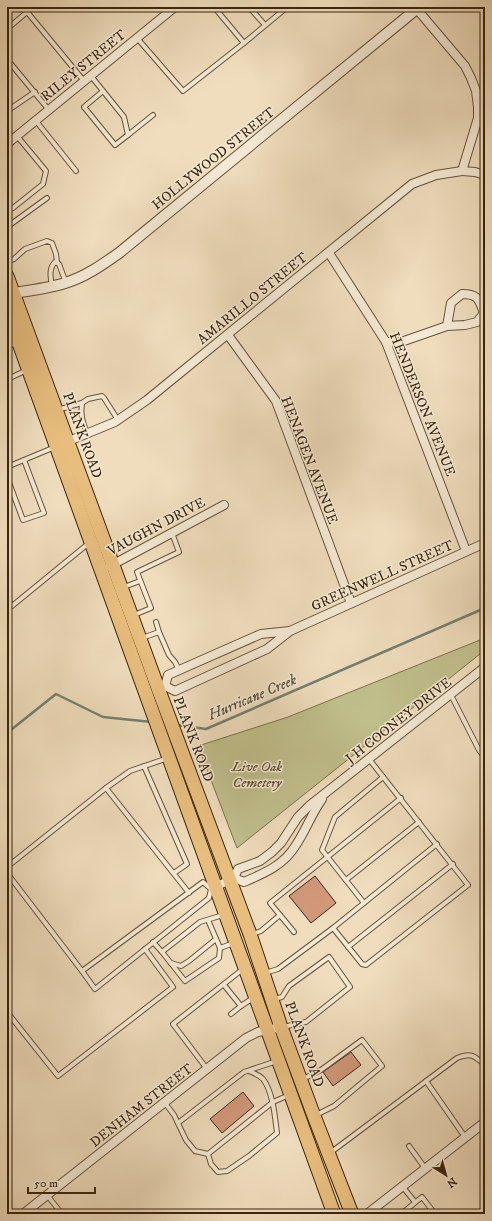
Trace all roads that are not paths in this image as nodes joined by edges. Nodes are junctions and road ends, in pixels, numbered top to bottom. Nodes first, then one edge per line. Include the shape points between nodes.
1 (23, 7) edge
2 (33, 7) edge
3 (175, 7) edge
4 (214, 7) edge
5 (249, 7) edge
6 (284, 7) edge
7 (417, 8) edge
8 (27, 12) junction
9 (265, 25) junction
10 (7, 29) edge
11 (137, 38) junction
12 (244, 42) junction
13 (7, 68) edge
14 (88, 78) junction
15 (103, 91) junction
16 (35, 92) junction
17 (49, 110) junction
18 (7, 112) edge
19 (153, 115) dead end
20 (36, 120) junction
21 (128, 135) junction
22 (17, 136) junction
23 (7, 144) edge
24 (76, 171) dead end
25 (462, 171) junction
26 (485, 175) edge
27 (47, 198) dead end
28 (7, 204) edge
29 (8, 210) edge
30 (7, 227) edge
31 (329, 253) junction
32 (7, 261) edge
33 (57, 262) junction
34 (7, 276) edge
35 (66, 283) junction
36 (52, 287) junction
37 (10, 294) edge
38 (7, 310) edge
39 (447, 326) junction
40 (228, 335) junction
41 (386, 342) junction
42 (13, 344) edge
43 (29, 369) junction
44 (7, 381) edge
45 (82, 404) junction
46 (57, 410) junction
47 (118, 420) junction
48 (87, 433) junction
49 (62, 444) junction
50 (24, 460) junction
51 (7, 467) edge
52 (7, 477) edge
53 (224, 505) dead end
54 (172, 533) junction
55 (91, 542) junction
56 (485, 543) edge
57 (466, 551) junction
58 (107, 568) junction
59 (140, 581) junction
60 (121, 589) junction
61 (7, 600) edge
62 (351, 604) junction
63 (131, 616) junction
64 (156, 622) dead end
65 (290, 631) junction
66 (159, 632) junction
67 (140, 639) junction
68 (485, 667) edge
69 (179, 670) junction
70 (162, 687) junction
71 (145, 693) junction
72 (450, 695) junction
73 (167, 752) junction
74 (485, 758) edge
75 (369, 759) junction
76 (144, 766) junction
77 (383, 777) junction
78 (106, 788) junction
79 (326, 793) junction
80 (401, 798) junction
81 (419, 822) junction
82 (437, 844) junction
83 (328, 856) junction
84 (452, 864) junction
85 (7, 867) edge
86 (7, 873) edge
87 (174, 874) junction
88 (232, 879) junction
89 (346, 880) junction
90 (213, 887) junction
91 (190, 893) junction
92 (364, 903) junction
93 (226, 914) junction
94 (280, 916) junction
95 (208, 920) junction
96 (333, 928) junction
97 (294, 932) dead end
98 (250, 934) junction
99 (216, 939) junction
100 (153, 942) junction
101 (236, 942) junction
102 (348, 947) junction
103 (220, 948) junction
104 (145, 949) junction
105 (162, 952) junction
106 (170, 963) junction
107 (245, 968) junction
108 (82, 972) junction
109 (263, 974) junction
110 (224, 985) junction
111 (255, 996) junction
112 (272, 1000) junction
113 (242, 1006) junction
114 (7, 1012) edge
115 (231, 1014) dead end
116 (281, 1027) junction
117 (268, 1030) junction
118 (279, 1060) junction
119 (485, 1065) edge
120 (207, 1069) junction
121 (249, 1071) junction
122 (301, 1080) junction
123 (426, 1081) junction
124 (291, 1094) junction
125 (273, 1102) junction
126 (165, 1103) junction
127 (314, 1116) junction
128 (178, 1122) junction
129 (485, 1122) edge
130 (466, 1137) junction
131 (409, 1146) dead end
132 (208, 1154) junction
133 (329, 1154) junction
134 (425, 1168) junction
135 (402, 1186) junction
136 (47, 1195) junction
137 (415, 1202) junction
138 (23, 1214) edge
139 (62, 1214) edge
140 (334, 1214) edge
141 (352, 1214) edge
142 (367, 1214) edge
143 (401, 1214) edge
144 (435, 1214) edge

1 - 8 lane
2 - 8 lane
3 - 11 street, RILEY STREET
4 - 12 lane
5 - 9 lane
6 - 9 lane via 285,9
7 - 25 street via 464,66 476,91 478,118
7 - 35 street, HOLLYWOOD STREET via 119,253 86,275
8 - 10 lane
8 - 14 lane
9 - 12 lane
11 - 12 lane via 183,91
11 - 14 street, RILEY STREET
13 - 16 lane via 11,64
14 - 15 lane
14 - 17 street, RILEY STREET
15 - 21 lane via 124,117
15 - 21 lane via 84,106 115,145
16 - 17 lane
16 - 18 lane
17 - 20 street, RILEY STREET
19 - 21 lane
20 - 22 street, RILEY STREET
20 - 24 lane
22 - 23 street, RILEY STREET
22 - 29 lane via 46,171 42,184
25 - 26 street, AMARILLO STREET
25 - 31 street, AMARILLO STREET via 436,175 412,184
27 - 30 lane
28 - 29 lane
31 - 40 street, AMARILLO STREET
31 - 41 street, HENDERSON AVENUE
32 - 33 lane via 14,259 26,249 47,241 52,243
33 - 35 lane
33 - 36 lane via 54,262 50,272
34 - 37 main road, PLANK ROAD
35 - 36 street, HOLLYWOOD STREET
36 - 37 street, HOLLYWOOD STREET
37 - 46 main road, PLANK ROAD
38 - 42 main road, PLANK ROAD
39 - 39 street via 477,322 484,313 479,300 471,294 462,294 451,303
39 - 41 street via 402,342
40 - 47 street, AMARILLO STREET
40 - 62 street, HENAGEN AVENUE via 276,401
41 - 57 street, HENDERSON AVENUE
42 - 43 main road, PLANK ROAD
43 - 44 lane
43 - 49 main road, PLANK ROAD
45 - 46 lane
45 - 47 lane via 88,399 102,396
45 - 48 lane via 81,417
46 - 49 main road, PLANK ROAD
47 - 48 street, AMARILLO STREET
48 - 49 street, AMARILLO STREET
49 - 50 lane
49 - 55 main road, PLANK ROAD
49 - 58 main road, PLANK ROAD
50 - 51 lane
50 - 52 lane via 44,513 22,520
53 - 54 street, VAUGHN DRIVE
54 - 58 street, VAUGHN DRIVE
54 - 59 lane via 179,552 137,572
55 - 58 main road, PLANK ROAD
55 - 61 lane via 12,606
56 - 57 street, GREENWELL STREET
57 - 62 street, GREENWELL STREET
58 - 60 main road, PLANK ROAD
58 - 71 main road, PLANK ROAD
59 - 60 lane
59 - 63 lane via 151,608
60 - 63 main road, PLANK ROAD
62 - 65 street, GREENWELL STREET
63 - 67 main road, PLANK ROAD
64 - 66 lane
65 - 69 street, GREENWELL STREET via 261,634
65 - 70 street, GREENWELL STREET via 267,649 175,691
66 - 67 lane
66 - 69 lane
67 - 70 main road, PLANK ROAD
68 - 72 street, J H COONEY DRIVE
69 - 70 street, GREENWELL STREET via 168,675
70 - 71 street, GREENWELL STREET
70 - 88 main road, PLANK ROAD via 166,710
71 - 73 main road, PLANK ROAD
72 - 74 lane
72 - 75 street, J H COONEY DRIVE
73 - 76 lane
73 - 90 main road, PLANK ROAD
75 - 77 lane
75 - 79 street, J H COONEY DRIVE
76 - 78 lane via 130,771
76 - 87 lane via 186,864
77 - 80 lane
77 - 83 lane via 335,817 322,850
78 - 85 lane
78 - 87 lane
79 - 88 street, J H COONEY DRIVE via 301,813 272,852 238,869
79 - 88 street, J H COONEY DRIVE via 297,844 283,861 265,873 244,882
80 - 81 lane
80 - 83 lane
81 - 82 lane
81 - 89 lane
82 - 84 lane
82 - 92 lane
83 - 89 lane
83 - 94 lane via 270,902
84 - 102 lane
84 - 102 lane via 468,883 467,887 366,965 362,964
86 - 108 lane
87 - 91 lane
88 - 90 street, J H COONEY DRIVE
88 - 98 main road, PLANK ROAD
89 - 92 lane
90 - 91 lane via 203,882
90 - 93 main road, PLANK ROAD
90 - 100 lane via 209,898
91 - 108 lane
92 - 96 lane
93 - 95 lane
93 - 101 main road, PLANK ROAD
94 - 97 lane
94 - 98 lane via 261,931
95 - 99 lane
95 - 105 lane via 200,922
96 - 102 lane
96 - 109 lane via 278,969
98 - 109 main road, PLANK ROAD
99 - 103 lane
99 - 106 lane via 181,966
100 - 104 lane
100 - 105 lane
101 - 103 lane
101 - 107 main road, PLANK ROAD
103 - 106 lane via 219,958 185,981
104 - 108 lane via 95,989
104 - 114 lane via 173,987 58,1076
105 - 106 lane
107 - 110 lane
107 - 111 main road, PLANK ROAD
109 - 112 main road, PLANK ROAD
110 - 113 lane
110 - 120 lane via 173,1024
111 - 113 lane
111 - 117 main road, PLANK ROAD
112 - 116 main road, PLANK ROAD
112 - 116 lane via 282,997 289,986 329,957 350,987 306,1022
113 - 115 lane
116 - 117 street, DENHAM STREET
116 - 122 main road, PLANK ROAD
117 - 118 main road, PLANK ROAD
117 - 120 street, DENHAM STREET via 246,1038
118 - 121 lane
118 - 124 main road, PLANK ROAD
119 - 123 lane via 471,1054 464,1054
120 - 126 street, DENHAM STREET
121 - 125 lane via 263,1080
121 - 128 lane via 244,1072
122 - 127 main road, PLANK ROAD
122 - 127 lane via 321,1070 362,1040 382,1066 334,1106
123 - 130 lane
123 - 133 lane
124 - 125 lane
124 - 140 main road, PLANK ROAD
125 - 132 lane
125 - 132 lane via 277,1133 249,1156 227,1171 218,1172 210,1164
126 - 128 lane
126 - 136 street, DENHAM STREET
127 - 133 main road, PLANK ROAD
128 - 132 lane via 186,1140 195,1151
129 - 130 street
130 - 134 street
131 - 134 lane
133 - 141 main road, PLANK ROAD
134 - 135 street
135 - 137 lane
135 - 142 street
136 - 138 street, DENHAM STREET
136 - 139 lane
137 - 143 lane
137 - 144 lane via 422,1197

